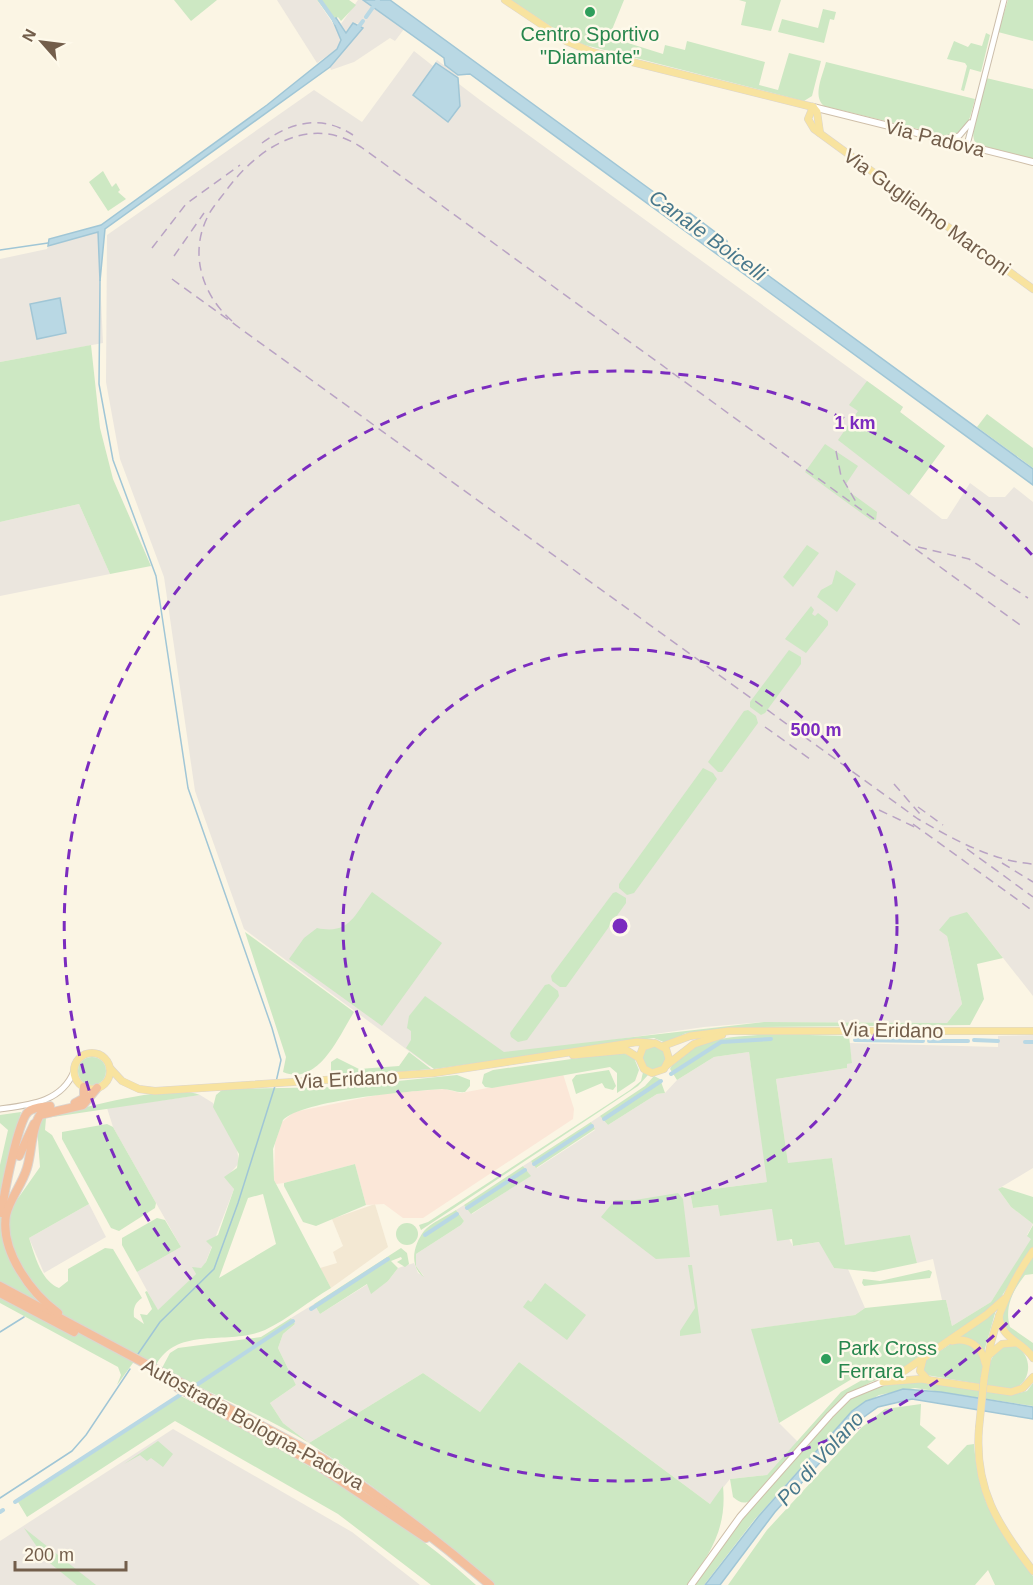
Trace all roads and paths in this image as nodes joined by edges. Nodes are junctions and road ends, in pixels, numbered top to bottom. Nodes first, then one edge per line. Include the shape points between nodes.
1 (505, 0) edge
2 (1004, 1) edge
3 (783, 100) junction
4 (813, 107) junction
5 (836, 113) junction
6 (974, 116) junction
7 (808, 123) junction
8 (818, 124) junction
9 (966, 130) junction
10 (821, 135) junction
11 (944, 140) junction
12 (967, 146) junction
13 (1033, 162) edge
14 (1033, 289) edge
15 (751, 1031) junction
16 (1033, 1031) edge
17 (651, 1043) junction
18 (663, 1046) junction
19 (571, 1054) junction
20 (639, 1058) junction
21 (667, 1065) junction
22 (110, 1068) junction
23 (74, 1071) junction
24 (122, 1081) junction
25 (67, 1085) junction
26 (83, 1086) junction
27 (101, 1086) junction
28 (0, 1110) edge
29 (40, 1115) junction
30 (5, 1191) junction
31 (0, 1202) edge
32 (10, 1203) junction
33 (1, 1216) edge
34 (1033, 1251) edge
35 (0, 1286) edge
36 (0, 1295) edge
37 (1002, 1302) junction
38 (1017, 1343) junction
39 (942, 1346) junction
40 (987, 1357) junction
41 (1033, 1358) edge
42 (924, 1359) junction
43 (143, 1363) junction
44 (908, 1370) junction
45 (985, 1370) junction
46 (1033, 1377) edge
47 (928, 1380) junction
48 (882, 1382) junction
49 (1033, 1571) edge
50 (482, 1585) edge
51 (490, 1585) edge
52 (691, 1585) edge

1 - 3 main road, Via Padova via 567,41 592,52
2 - 6 street
3 - 4 main road, Via Padova
3 - 7 main road, Via Padova via 802,110
4 - 5 main road, Via Padova
4 - 7 main road
4 - 8 main road
5 - 8 main road via 824,116
5 - 11 main road, Via Padova
6 - 9 street
6 - 12 street
7 - 10 main road, Via Guglielmo Marconi
8 - 10 main road
9 - 11 street
9 - 12 street
10 - 14 main road, Via Guglielmo Marconi
11 - 12 main road, Via Padova
12 - 13 main road, Via Padova
15 - 16 main road, Via Eridano
15 - 18 main road, Via Eridano via 694,1035
15 - 21 main road, Via Eridano via 703,1040
17 - 18 main road, Via Eridano
17 - 19 main road, Via Eridano
17 - 20 main road via 641,1050
18 - 21 main road via 669,1055
19 - 20 main road, Via Eridano via 626,1050
19 - 24 main road, Via Eridano via 408,1076 150,1091
20 - 21 main road, Via Eridano via 648,1072 658,1072
22 - 23 main road, Via Eridano via 104,1057 90,1053 79,1059
22 - 24 main road, Via Eridano
22 - 27 main road
23 - 25 street, Via Eridano
23 - 26 main road
24 - 27 main road, Via Eridano
25 - 26 street, Via Eridano
25 - 28 street via 48,1099
26 - 27 main road, Via Eridano
26 - 30 highway via 85,1096 79,1102 35,1108 24,1116
27 - 29 highway via 83,1105
29 - 32 highway via 25,1175
29 - 33 highway via 23,1146
30 - 31 highway
30 - 33 highway
32 - 33 highway
32 - 43 highway via 5,1220 7,1242 32,1288 67,1319
34 - 37 main road
35 - 43 highway, Autostrada Bologna-Padova
36 - 50 highway, Autostrada Bologna-Padova via 317,1465 434,1544
37 - 38 main road via 1002,1329
37 - 39 main road
37 - 40 main road
38 - 40 main road via 1002,1344
38 - 41 main road
39 - 42 main road
39 - 45 main road via 959,1340 973,1343 982,1353
40 - 45 main road
42 - 44 main road
42 - 47 main road via 920,1371
43 - 51 highway, Autostrada Bologna-Padova via 332,1464 437,1540
44 - 47 main road
44 - 48 main road
45 - 49 main road, bridge via 979,1428 981,1472 990,1507
46 - 47 main road via 1023,1388 1011,1392
47 - 48 main road
48 - 52 main road via 849,1396 830,1414 740,1517

